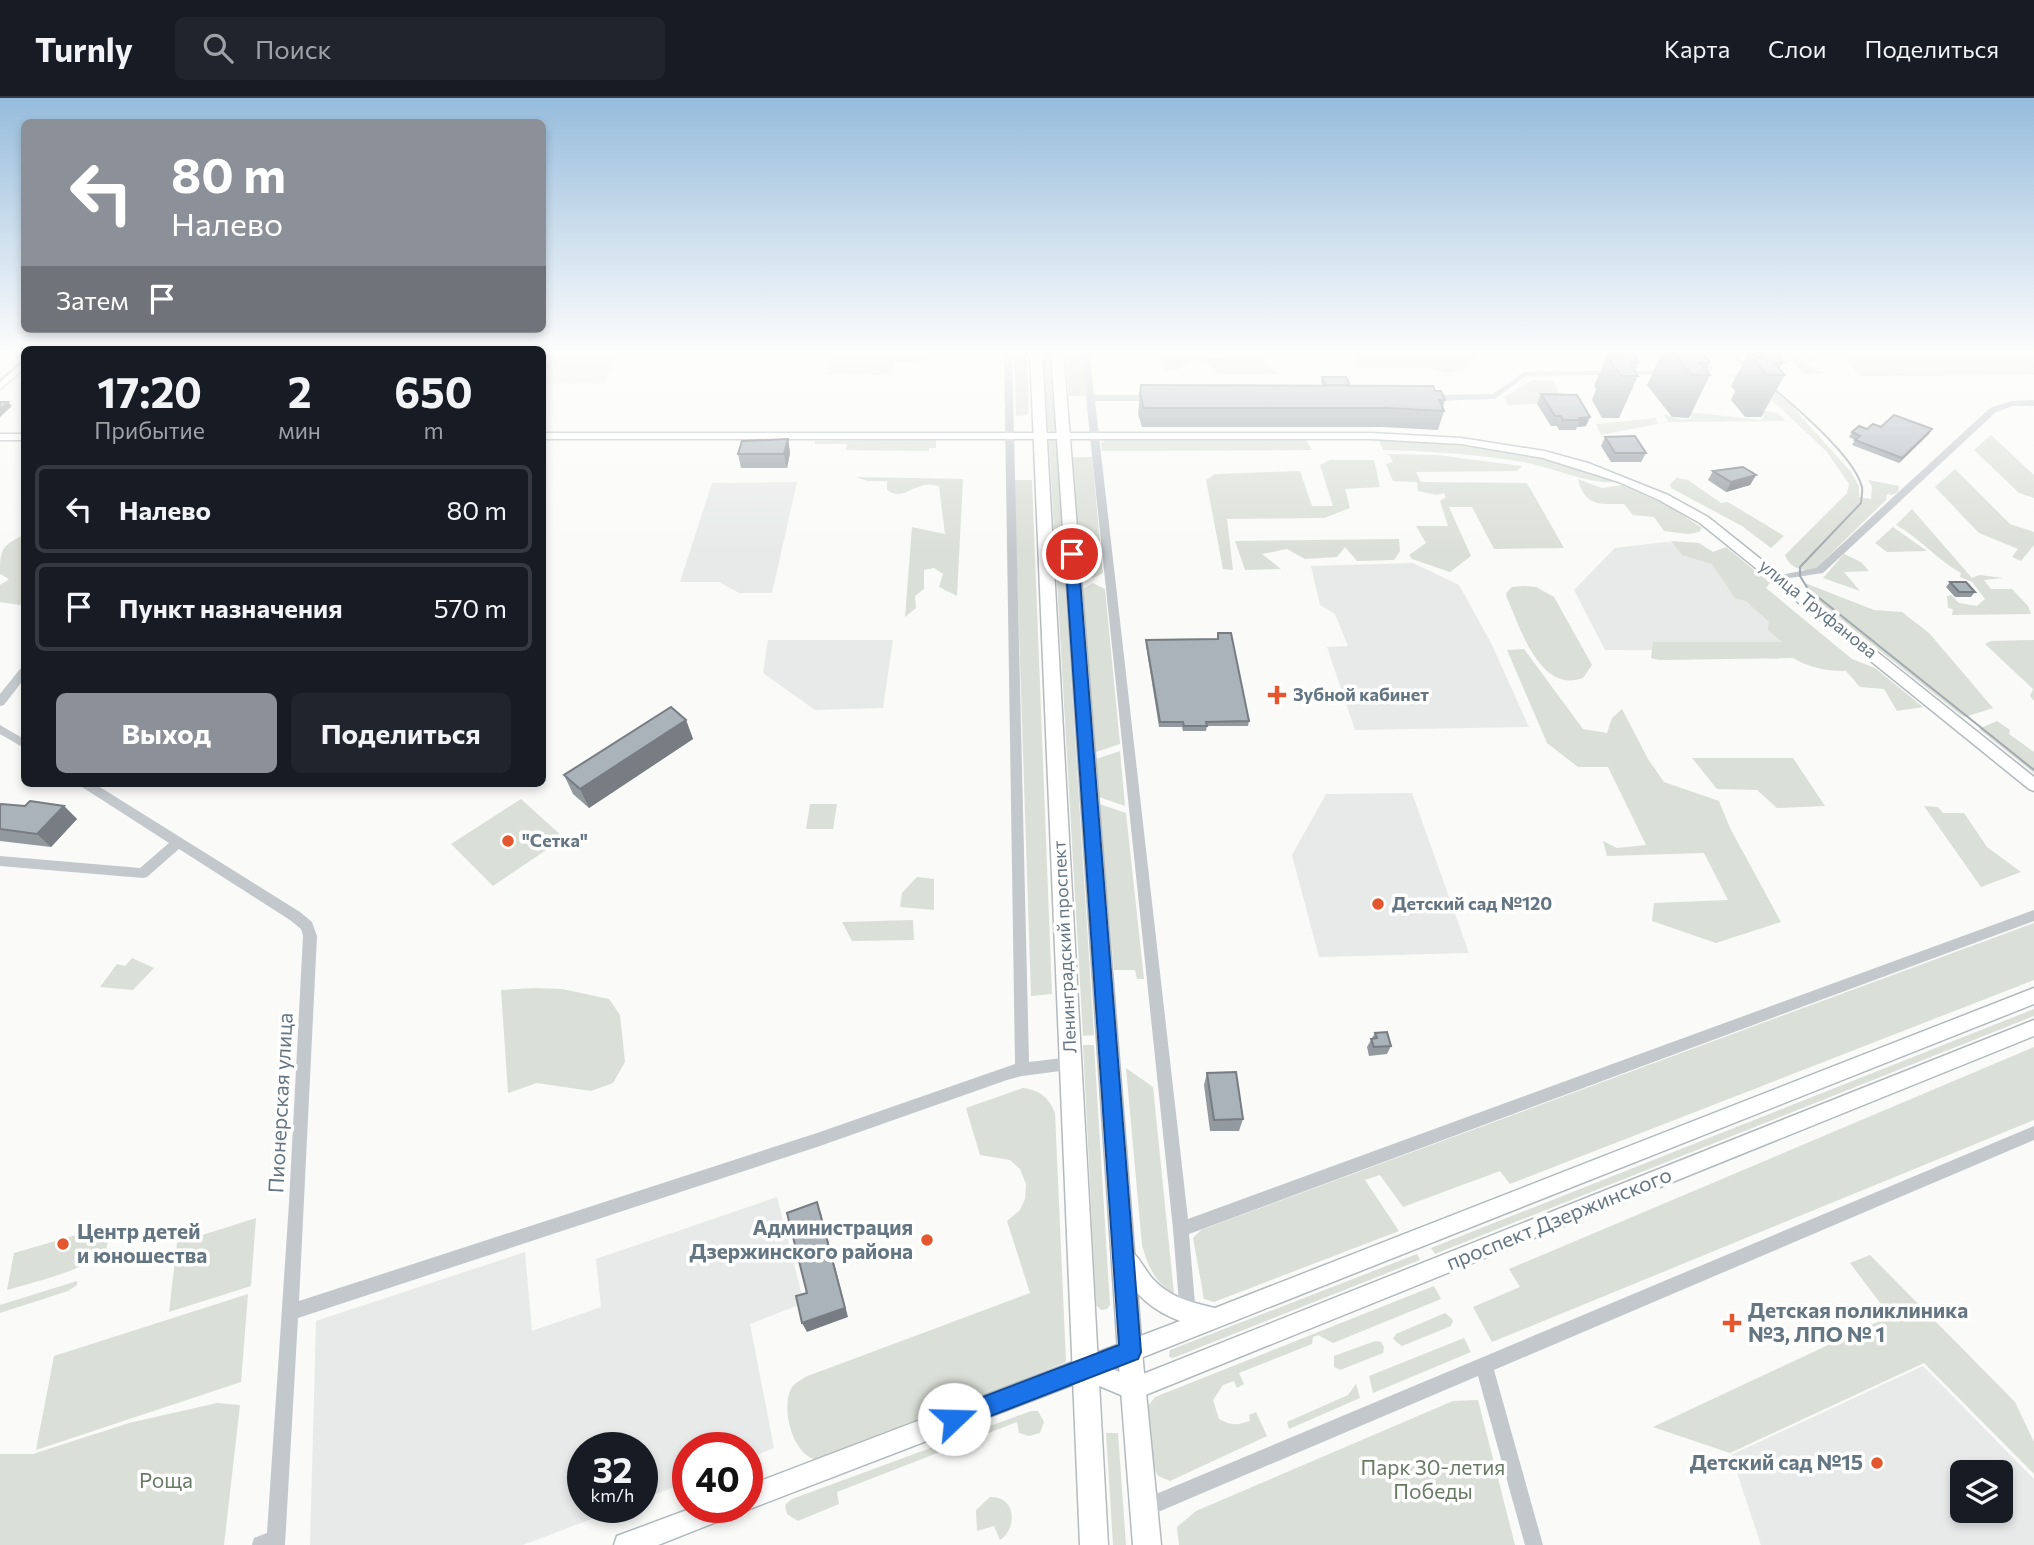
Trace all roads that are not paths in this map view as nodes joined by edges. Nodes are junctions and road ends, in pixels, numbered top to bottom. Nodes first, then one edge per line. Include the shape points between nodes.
1 (1010, 418) edge
2 (1040, 418) edge
3 (1062, 418) edge
4 (1093, 418) edge
5 (1984, 418) edge
6 (546, 436) edge
7 (1010, 436) junction
8 (1041, 436) junction
9 (1063, 436) junction
10 (1094, 436) junction
11 (0, 437) edge
12 (21, 437) edge
13 (1780, 578) junction
14 (21, 675) edge
15 (0, 702) edge
16 (0, 729) edge
17 (21, 742) edge
18 (2034, 785) edge
19 (91, 787) edge
20 (177, 843) junction
21 (0, 861) edge
22 (2034, 915) edge
23 (2034, 996) edge
24 (2034, 1028) edge
25 (1071, 1064) junction
26 (1022, 1069) junction
27 (2034, 1133) edge
28 (1181, 1229) junction
29 (1124, 1253) junction
30 (289, 1313) junction
31 (1188, 1315) junction
32 (1216, 1318) junction
33 (1130, 1352) junction
34 (1484, 1365) junction
35 (1085, 1369) junction
36 (1133, 1389) junction
37 (763, 1492) edge
38 (1144, 1509) junction
39 (684, 1523) edge
40 (271, 1543) edge
41 (626, 1545) edge
42 (1094, 1545) edge
43 (1147, 1545) edge
44 (1534, 1545) edge

1 - 7 street
2 - 8 main road, Ленинградский проспект
3 - 9 main road, Ленинградский проспект
4 - 10 street
5 - 13 street via 1819,571
6 - 7 street, улица Труфанова
7 - 8 street, улица Труфанова
7 - 26 street
8 - 9 street, улица Труфанова
8 - 25 main road, Ленинградский проспект
9 - 10 street, улица Труфанова
9 - 29 main road, Ленинградский проспект
10 - 13 street, улица Труфанова via 1435,438 1518,447 1582,464 1675,503 1722,532
10 - 28 street
11 - 12 street
13 - 18 street, улица Труфанова
14 - 15 street
16 - 17 street
19 - 20 street, Пионерская улица
20 - 21 street via 143,873
20 - 30 street, Пионерская улица via 303,921 310,936
22 - 28 street
23 - 32 street, проспект Дзержинского
24 - 36 street, проспект Дзержинского
25 - 26 street
25 - 35 main road, Ленинградский проспект
26 - 30 street
27 - 34 street
28 - 31 street
29 - 31 street via 1138,1280 1157,1300
29 - 33 main road, Ленинградский проспект
30 - 40 street, Пионерская улица
31 - 32 street
32 - 33 street, проспект Дзержинского
33 - 35 street, проспект Дзержинского
33 - 36 main road, Ленинградский проспект
34 - 38 street
34 - 44 street
35 - 36 street
35 - 37 street, проспект Дзержинского
35 - 42 main road, Ленинградский проспект
36 - 38 main road, Ленинградский проспект
38 - 43 main road, Ленинградский проспект
39 - 41 street

